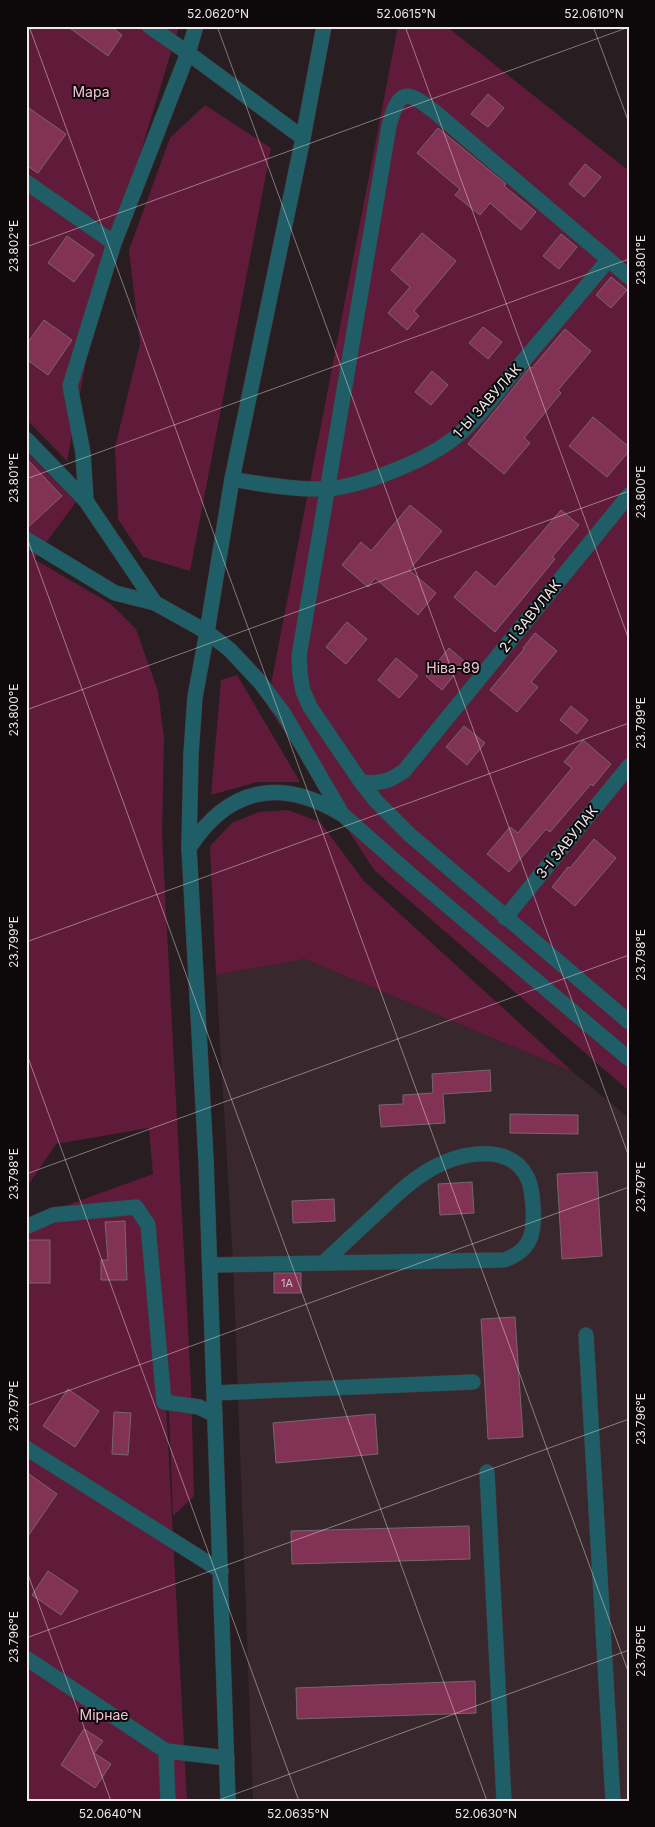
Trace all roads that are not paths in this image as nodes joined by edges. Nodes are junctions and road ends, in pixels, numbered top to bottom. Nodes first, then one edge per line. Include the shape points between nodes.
1 (149, 26) edge
2 (196, 26) edge
3 (324, 26) edge
4 (188, 52) junction
5 (303, 138) junction
6 (26, 182) edge
7 (114, 243) junction
8 (608, 260) junction
9 (629, 277) edge
10 (26, 439) edge
11 (232, 479) junction
12 (327, 489) junction
13 (629, 495) edge
14 (86, 502) junction
15 (26, 540) edge
16 (155, 603) junction
17 (207, 632) junction
18 (629, 766) edge
19 (361, 782) junction
20 (342, 814) junction
21 (189, 848) junction
22 (505, 918) junction
23 (629, 1022) edge
24 (629, 1059) edge
25 (26, 1227) edge
26 (324, 1262) junction
27 (210, 1264) junction
28 (586, 1335) dead end
29 (473, 1382) dead end
30 (214, 1393) junction
31 (215, 1414) junction
32 (26, 1448) edge
33 (487, 1472) dead end
34 (221, 1571) junction
35 (26, 1658) edge
36 (166, 1751) junction
37 (227, 1758) junction
38 (168, 1801) edge
39 (228, 1801) edge
40 (504, 1801) edge
41 (613, 1801) edge

1 - 4 street
2 - 4 street
3 - 5 street
4 - 5 street
4 - 7 street
5 - 11 street
6 - 7 street
7 - 14 street via 70,386 83,453
8 - 9 street
8 - 12 street, 1-Ы ЗАВУЛАК via 478,414 450,442 386,474
8 - 12 street via 435,112 417,98 408,96 401,99 395,106 389,126
10 - 14 street
11 - 12 street, 1-Ы ЗАВУЛАК via 280,487
11 - 17 street
12 - 19 street via 301,638 300,674 310,707
13 - 19 street, 2-І ЗАВУЛАК via 404,771 376,784
14 - 16 street
15 - 16 street via 115,593
16 - 17 street
17 - 20 street via 246,666 272,697
17 - 21 street via 195,697
18 - 22 street, 3-І ЗАВУЛАК
19 - 22 street via 398,824
20 - 21 street via 304,797 262,793 224,808 200,831
20 - 24 street
21 - 27 street
22 - 23 street
25 - 31 street via 53,1215 136,1207 148,1224 164,1402 200,1407
26 - 26 street via 493,1261 514,1256 523,1250 534,1230 532,1193 527,1177 517,1163 500,1155 453,1158 413,1181
26 - 27 street
27 - 30 street
28 - 41 street
29 - 30 street
30 - 31 street
31 - 34 street
32 - 34 street
33 - 40 street
34 - 37 street
35 - 36 street
36 - 37 street
36 - 38 street
37 - 39 street

